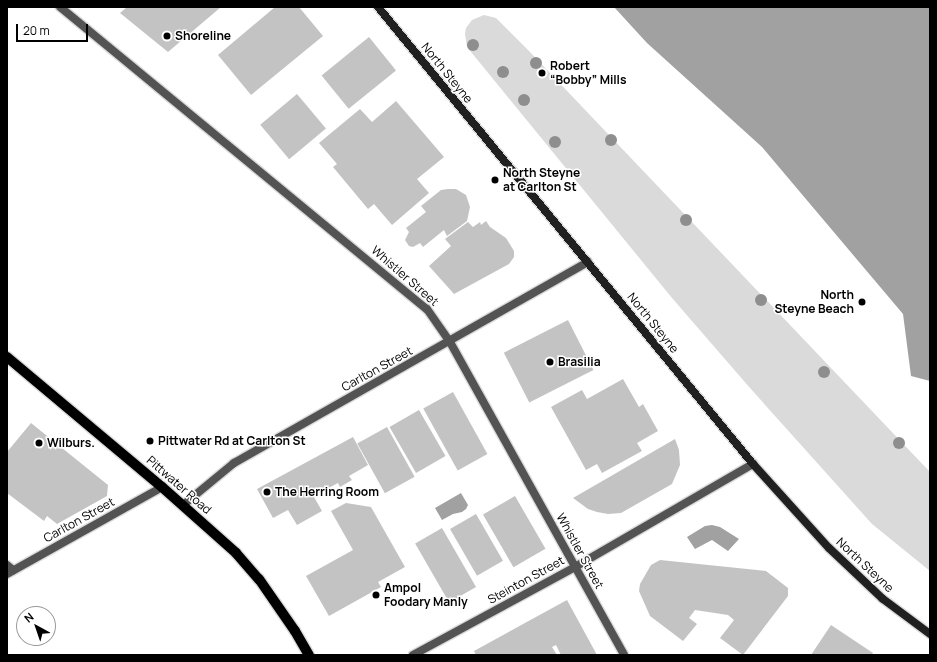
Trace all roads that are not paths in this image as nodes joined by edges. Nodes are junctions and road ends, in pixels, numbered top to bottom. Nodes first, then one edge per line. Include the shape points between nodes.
1 (60, 7) edge
2 (378, 7) edge
3 (588, 262) junction
4 (450, 342) junction
5 (7, 357) edge
6 (753, 464) junction
7 (162, 487) junction
8 (183, 505) junction
9 (575, 567) junction
10 (9, 569) edge
11 (930, 634) edge
12 (309, 655) edge
13 (413, 655) edge
14 (624, 655) edge

1 - 4 street, Whistler Street via 427,309
2 - 3 main road, North Steyne
3 - 4 street, Carlton Street
3 - 6 main road, North Steyne
4 - 8 street, Carlton Street via 234,463
4 - 9 street, Whistler Street
5 - 7 main road, Pittwater Road
6 - 9 street, Steinton Street
6 - 11 main road, North Steyne via 829,548 883,599
7 - 8 main road, Pittwater Road
7 - 10 street, Carlton Street
8 - 12 main road, Pittwater Road via 248,567 295,631
9 - 13 street, Steinton Street
9 - 14 street, Whistler Street

